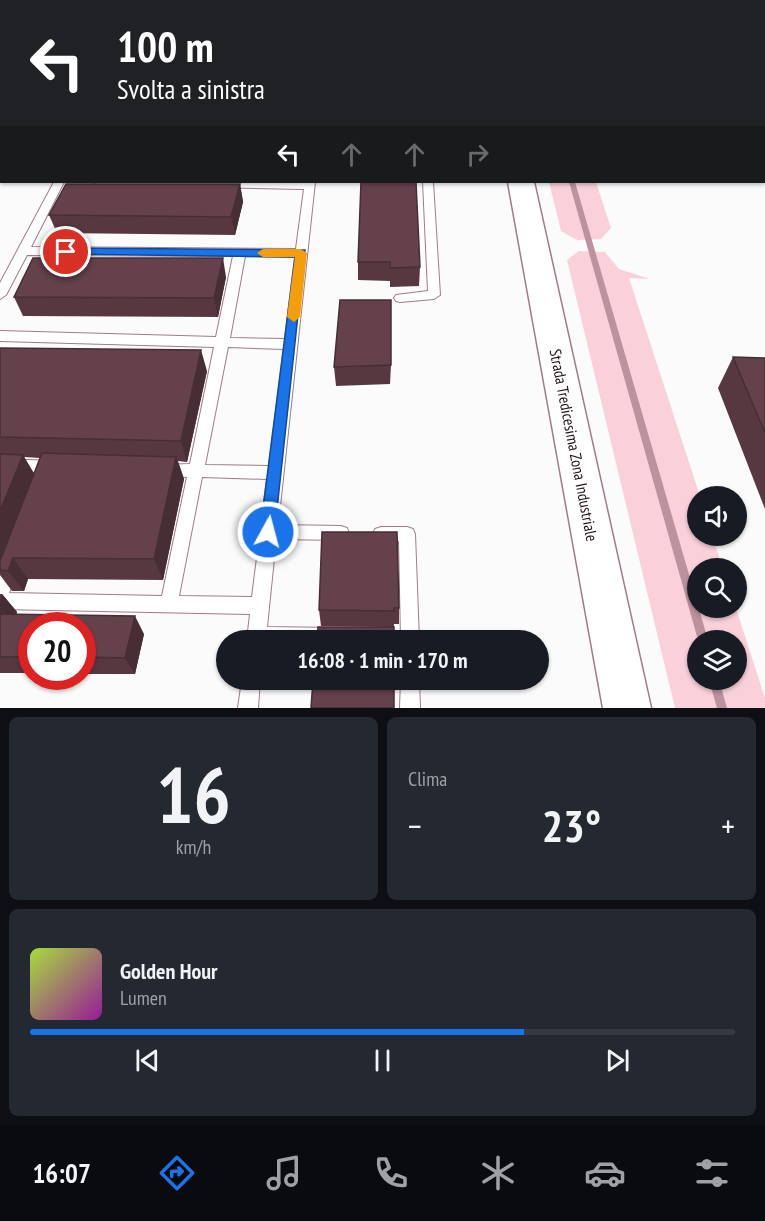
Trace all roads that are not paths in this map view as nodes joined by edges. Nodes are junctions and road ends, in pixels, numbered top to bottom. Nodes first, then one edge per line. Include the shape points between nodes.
1 (58, 183) edge
2 (204, 183) edge
3 (428, 183) edge
4 (521, 183) edge
5 (309, 184) edge
6 (23, 251) junction
7 (240, 253) junction
8 (301, 253) junction
9 (0, 295) edge
10 (400, 297) dead end
11 (0, 336) edge
12 (222, 342) junction
13 (290, 344) junction
14 (0, 465) edge
15 (48, 467) junction
16 (71, 468) edge
17 (152, 470) edge
18 (198, 471) junction
19 (275, 472) junction
20 (40, 488) edge
21 (268, 532) junction
22 (16, 552) edge
23 (0, 594) edge
24 (0, 601) edge
25 (169, 604) junction
26 (260, 606) junction
27 (257, 630) edge
28 (410, 630) edge
29 (250, 690) edge
30 (410, 690) edge
31 (248, 708) edge
32 (410, 708) edge
33 (627, 708) edge

1 - 6 lane
2 - 5 lane
3 - 10 lane via 434,295
4 - 33 street, Strada Tredicesima Zona Industriale
5 - 8 lane
6 - 7 lane
6 - 9 lane
7 - 8 lane
7 - 12 lane
8 - 13 lane
11 - 12 lane
12 - 13 lane
12 - 18 lane
13 - 19 lane
14 - 15 lane
15 - 16 lane
15 - 20 lane
17 - 18 lane
18 - 19 lane
18 - 25 lane
19 - 21 lane
21 - 26 lane
21 - 28 lane via 407,534
22 - 23 lane
24 - 25 lane
25 - 26 lane
26 - 27 lane
29 - 31 lane
30 - 32 lane

